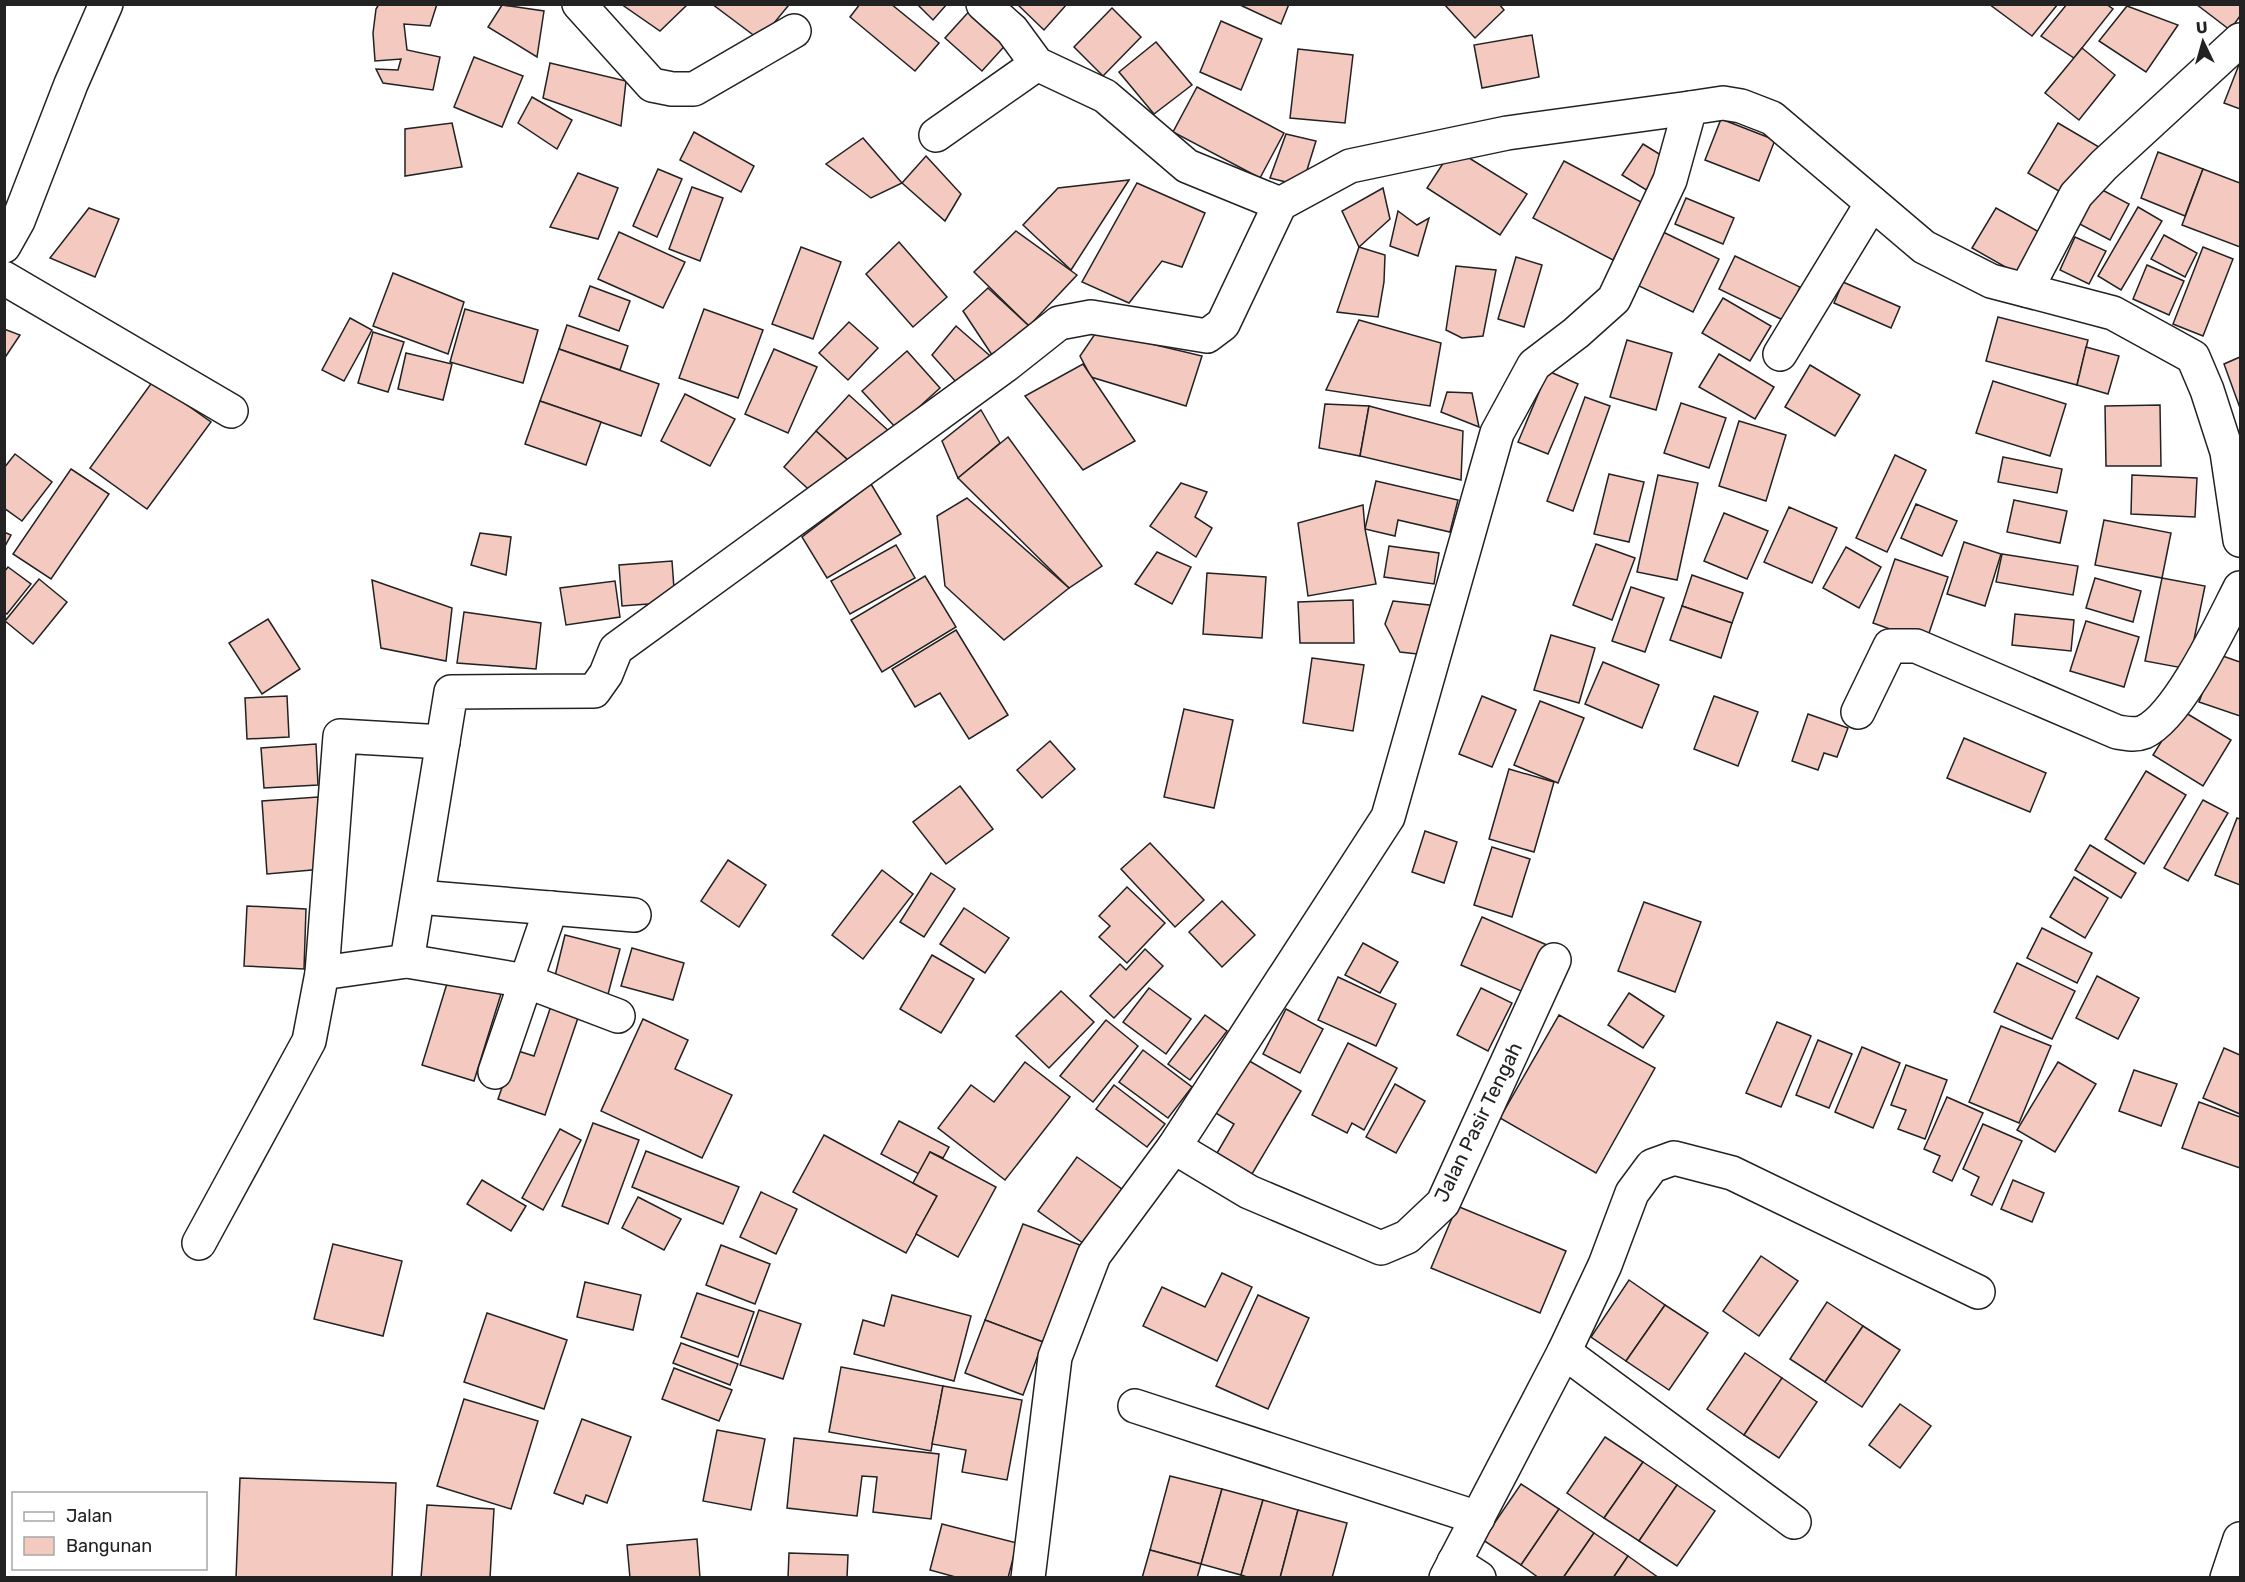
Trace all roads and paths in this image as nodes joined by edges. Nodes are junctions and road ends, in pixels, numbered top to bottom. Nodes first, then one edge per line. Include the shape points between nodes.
1 (106, 4) edge
2 (579, 4) edge
3 (983, 4) edge
4 (794, 31) dead end
5 (2241, 40) edge
6 (1037, 64) junction
7 (1690, 108) junction
8 (936, 135) dead end
9 (1872, 202) junction
10 (1280, 204) junction
11 (4, 246) edge
12 (4, 278) edge
13 (2026, 290) junction
14 (1780, 354) dead end
15 (231, 411) dead end
16 (2241, 540) edge
17 (2241, 588) edge
18 (1858, 712) dead end
19 (443, 742) junction
20 (418, 897) junction
21 (551, 908) junction
22 (634, 915) dead end
23 (1554, 960) dead end
24 (407, 961) junction
25 (322, 973) junction
26 (526, 981) junction
27 (618, 1016) dead end
28 (495, 1072) dead end
29 (1174, 1147) junction
30 (199, 1244) dead end
31 (1978, 1292) dead end
32 (1564, 1352) junction
33 (1135, 1406) dead end
34 (1478, 1518) junction
35 (1794, 1522) dead end
36 (2241, 1539) edge
37 (1460, 1572) edge
38 (1028, 1578) edge
39 (2227, 1578) edge

1 - 11 street via 70,84 18,221
2 - 4 street via 652,85 672,89 694,89
3 - 6 street via 1012,30
5 - 13 street via 2076,195
6 - 8 street
6 - 10 street via 1105,96 1187,166
7 - 9 street via 1723,103 1772,118
7 - 10 street via 1507,133 1350,166
7 - 29 street via 1670,180 1614,299 1534,365 1497,433 1388,817
9 - 13 street via 1924,247 1992,281
9 - 14 street
10 - 19 street via 1222,324 1207,336 1092,317 1059,323 624,643 616,650 594,691 451,692
12 - 15 street
13 - 16 street via 2113,313 2193,357 2227,452
17 - 18 street via 2179,697 2144,732 2117,732 1916,646 1890,646
19 - 20 street
19 - 25 street via 340,736
20 - 21 street
20 - 24 street
21 - 22 street
21 - 26 street
23 - 29 street, Jalan Pasir Tengah via 1443,1203 1407,1237 1381,1248 1249,1192
24 - 25 street
24 - 26 street
25 - 30 street via 309,1041
26 - 27 street
26 - 28 street
29 - 38 street via 1094,1255 1055,1357
31 - 32 street via 1732,1173 1674,1158 1652,1166 1632,1193 1605,1265
32 - 34 street
32 - 35 street
33 - 34 street
34 - 37 street
36 - 39 street

